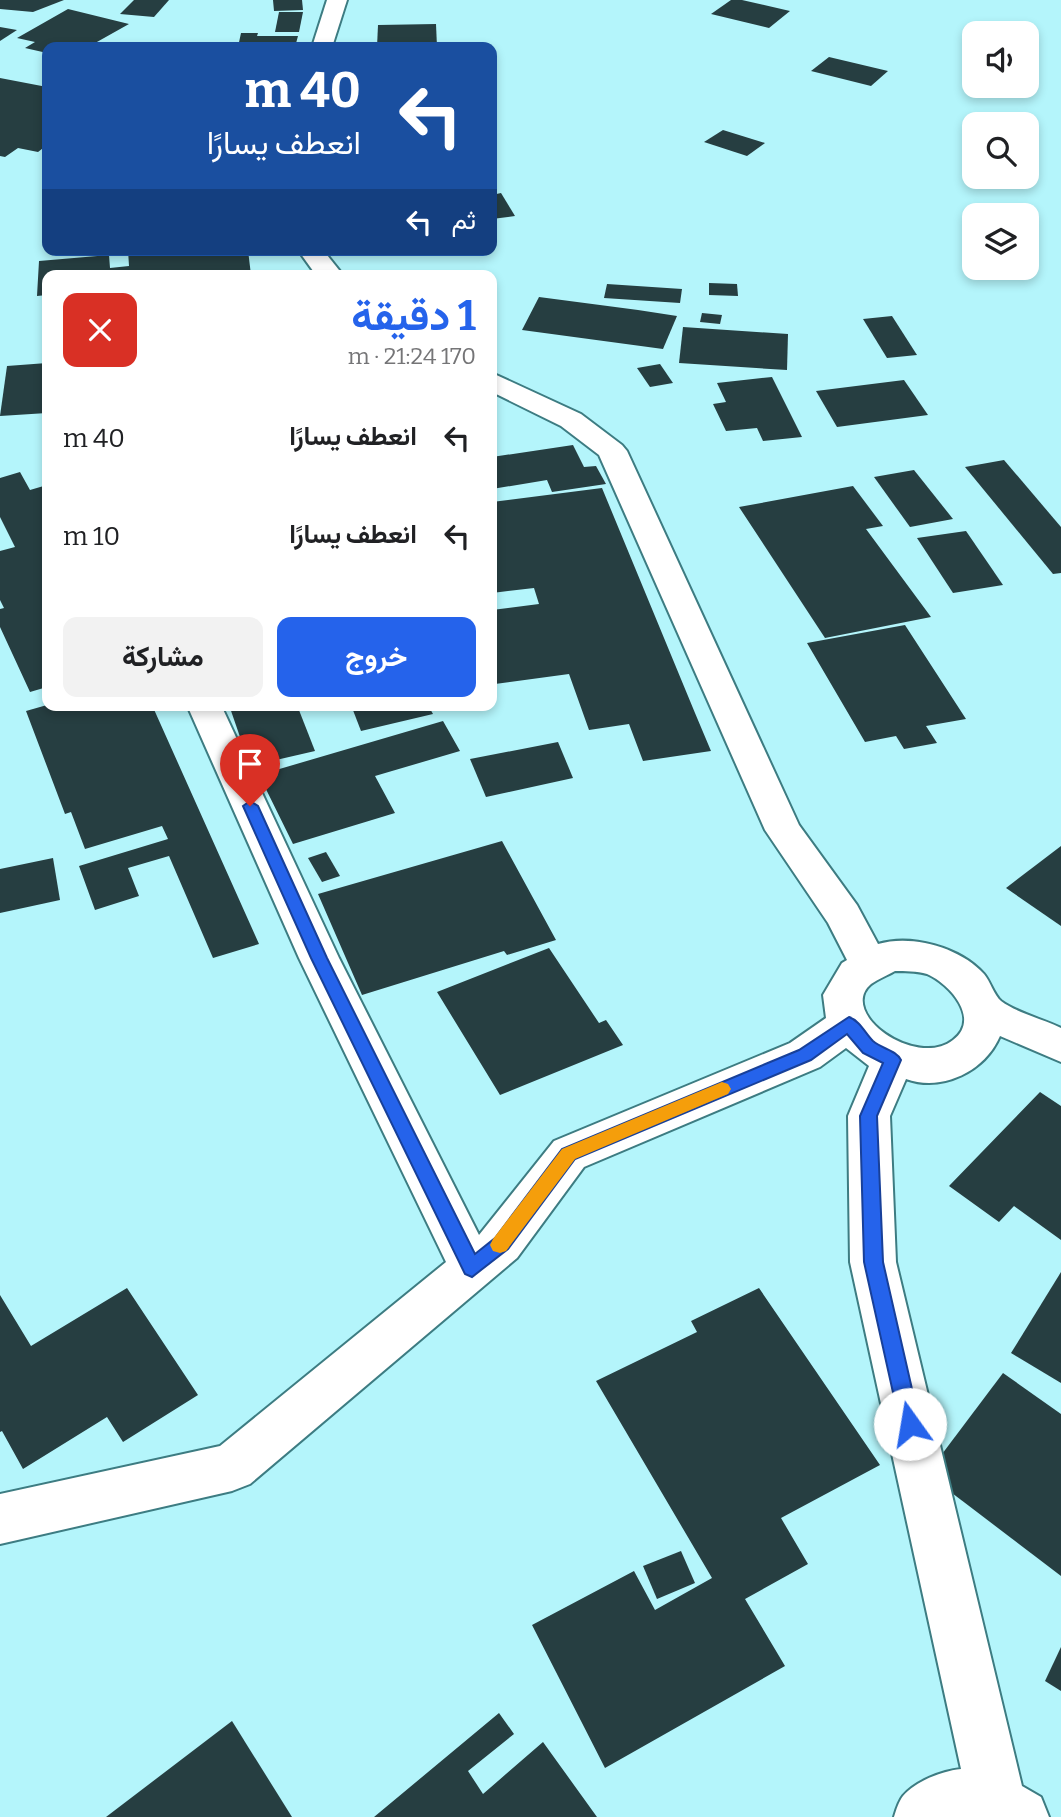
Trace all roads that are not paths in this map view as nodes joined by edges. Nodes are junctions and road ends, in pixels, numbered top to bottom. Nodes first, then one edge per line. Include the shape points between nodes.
1 (337, 0) edge
2 (324, 42) edge
3 (315, 256) edge
4 (326, 270) edge
5 (497, 383) edge
6 (207, 711) edge
7 (868, 963) junction
8 (985, 1011) junction
9 (849, 1024) junction
10 (1061, 1046) edge
11 (893, 1060) junction
12 (472, 1268) junction
13 (0, 1519) edge
14 (1009, 1810) edge
15 (922, 1817) edge

1 - 2 street
3 - 4 street
5 - 7 street via 571,420 612,451 783,830 843,915
6 - 12 street via 319,958
7 - 8 street via 889,956 928,959 971,984
7 - 9 street via 845,989 843,1004
8 - 10 street
8 - 11 street via 980,1040 966,1055 928,1066
9 - 11 street via 869,1048
9 - 12 street via 805,1055 569,1154 501,1244
11 - 14 street via 869,1116 873,1262
12 - 13 street via 232,1467
14 - 15 street via 972,1796 947,1799

